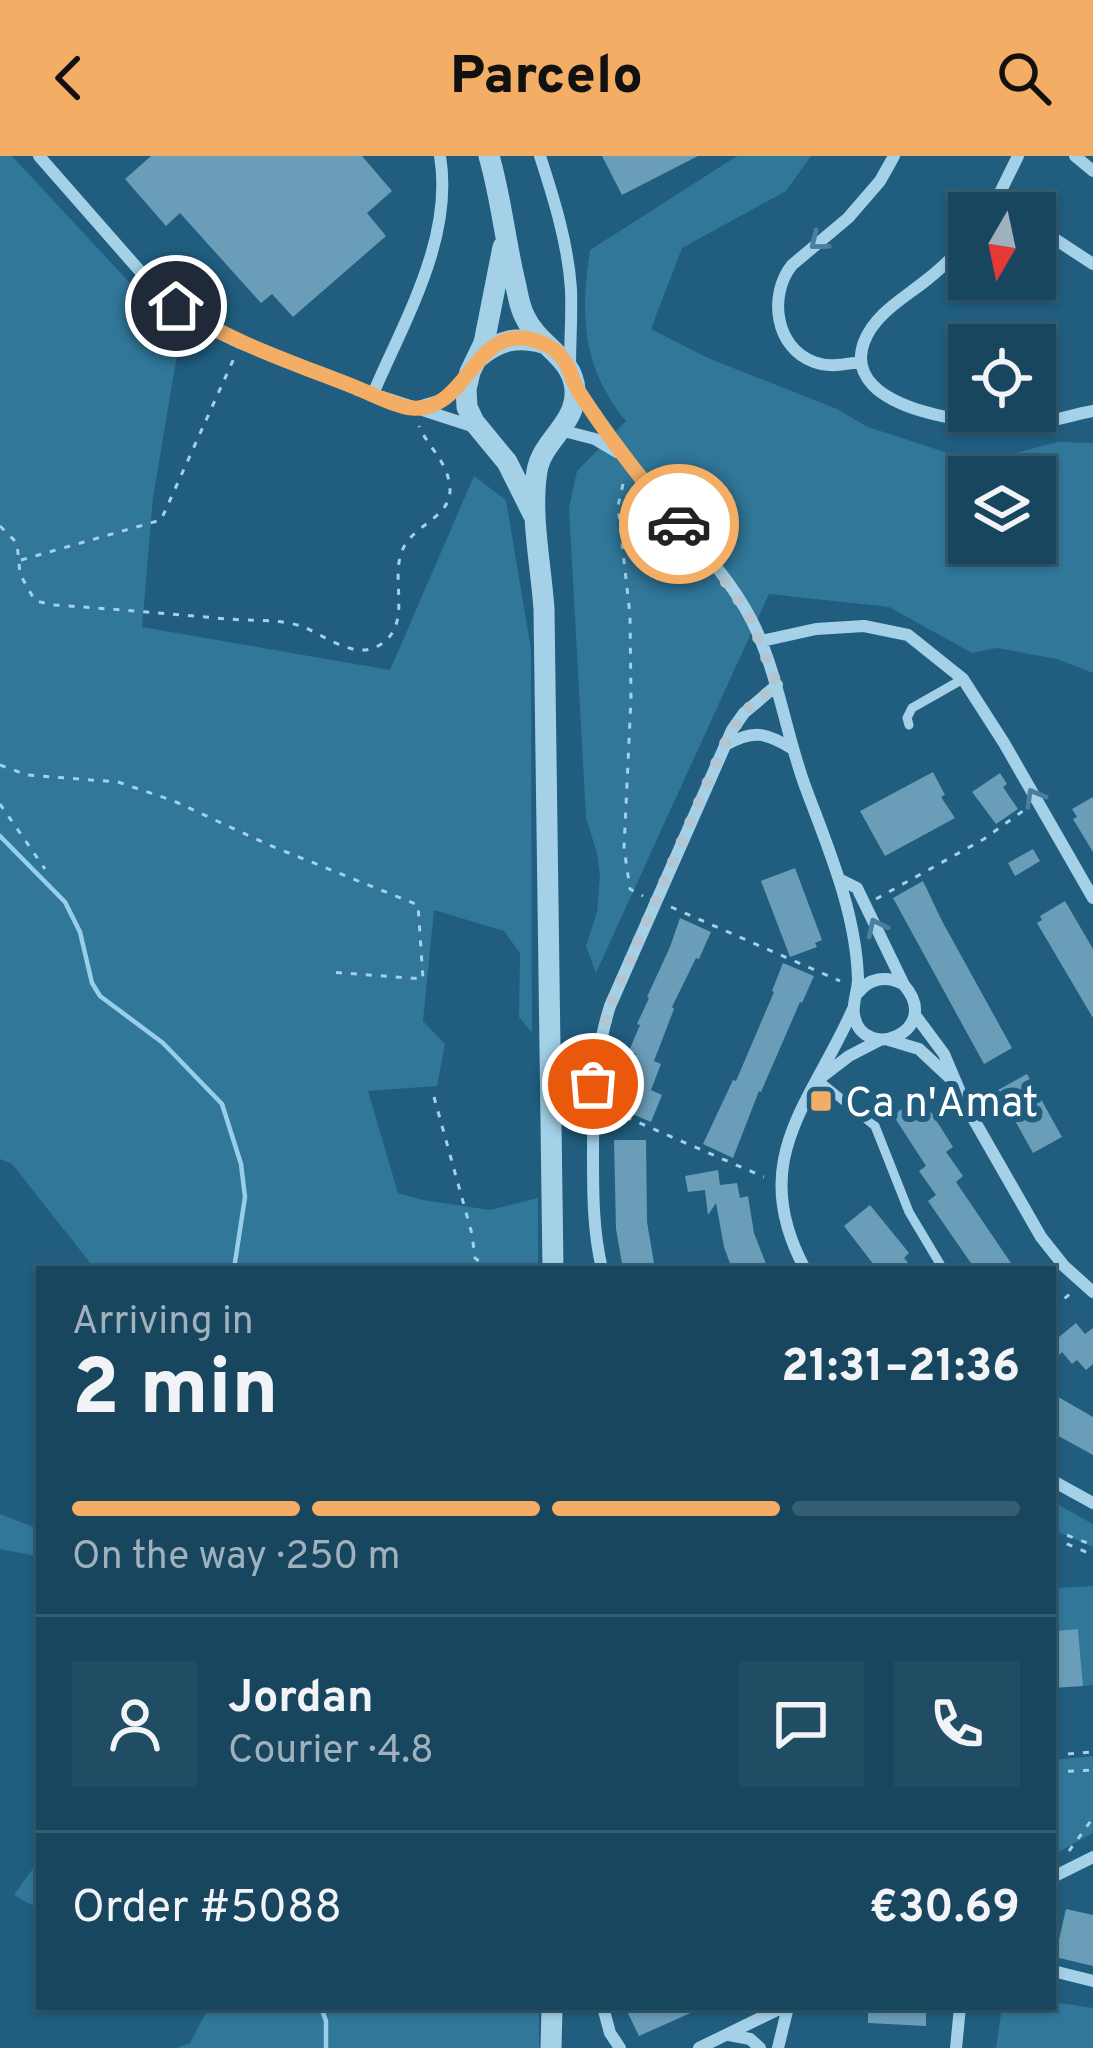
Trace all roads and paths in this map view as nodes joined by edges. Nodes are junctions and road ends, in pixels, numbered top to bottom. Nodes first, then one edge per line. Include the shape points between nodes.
1 (39, 156) edge
2 (440, 156) edge
3 (489, 156) edge
4 (540, 156) edge
5 (895, 156) edge
6 (1018, 156) edge
7 (1075, 156) edge
8 (1093, 171) edge
9 (1000, 192) edge
10 (505, 240) junction
11 (1056, 240) edge
12 (948, 260) edge
13 (1093, 264) edge
14 (240, 343) junction
15 (544, 343) junction
16 (861, 362) junction
17 (474, 365) junction
18 (573, 378) junction
19 (373, 394) junction
20 (412, 408) junction
21 (1093, 411) edge
22 (482, 432) junction
23 (557, 434) junction
24 (623, 456) junction
25 (624, 480) dead end
26 (536, 521) junction
27 (0, 526) edge
28 (19, 561) junction
29 (762, 641) junction
30 (963, 679) junction
31 (777, 685) junction
32 (909, 725) dead end
33 (724, 745) junction
34 (791, 748) junction
35 (0, 765) edge
36 (0, 804) edge
37 (1023, 811) dead end
38 (45, 868) dead end
39 (839, 879) junction
40 (641, 895) dead end
41 (1093, 898) edge
42 (875, 900) dead end
43 (670, 906) dead end
44 (330, 972) dead end
45 (840, 981) dead end
46 (904, 985) junction
47 (855, 1003) junction
48 (915, 1015) junction
49 (885, 1040) junction
50 (818, 1080) junction
51 (955, 1083) junction
52 (434, 1097) dead end
53 (611, 1110) dead end
54 (764, 1177) dead end
55 (475, 1258) junction
56 (470, 1266) edge
57 (486, 1266) edge
58 (554, 1266) edge
59 (602, 1266) edge
60 (804, 1266) edge
61 (941, 1266) edge
62 (1093, 1292) edge
63 (1071, 1294) dead end
64 (1056, 1306) edge
65 (1056, 1483) edge
66 (1093, 1503) edge
67 (1056, 1531) edge
68 (1056, 1539) edge
69 (1093, 1545) edge
70 (1093, 1556) edge
71 (1093, 1752) edge
72 (1056, 1755) edge
73 (1093, 1770) edge
74 (1056, 1772) edge
75 (1093, 1819) edge
76 (1068, 1852) dead end
77 (1093, 1857) edge
78 (1056, 1876) edge
79 (1056, 1972) edge
80 (1093, 1981) edge
81 (552, 2010) edge
82 (604, 2010) edge
83 (780, 2010) edge
84 (785, 2010) edge
85 (960, 2010) edge
86 (728, 2034) junction
87 (551, 2048) edge
88 (620, 2048) edge
89 (700, 2048) edge
90 (760, 2048) edge
91 (778, 2048) edge
92 (956, 2048) edge

1 - 14 street via 153,286
2 - 19 street via 433,247
3 - 10 street
4 - 18 street via 568,264
5 -> 16 street via 848,218 792,265 778,295 784,334 799,353 827,365
6 - 9 street
7 - 8 street
10 - 15 street via 521,308
10 - 17 street
11 - 13 street
12 - 16 street via 878,319
14 - 19 street
14 - 28 path via 161,520
15 - 17 street via 508,340
15 - 18 street
16 - 21 street via 888,396 944,418 1031,424
17 - 20 street via 445,399
17 - 22 street via 467,406
18 - 23 street via 574,406
18 - 24 street
19 - 20 street
20 - 22 street
20 - 28 path via 447,474 447,503 405,543 398,618 376,648 338,644 298,625 35,601
22 - 23 street via 518,448
22 - 26 street
23 - 24 street via 595,439
23 - 26 street via 537,472
24 - 29 street via 721,575
25 - 40 path via 618,506 631,698 624,848 630,889
26 - 58 street
27 - 28 path via 17,543
29 - 30 street via 864,626 908,635
29 - 31 street
30 - 32 lane via 912,708
41 -> 30 street
31 - 33 street via 744,712
31 - 34 street
33 - 34 street via 746,734
33 - 59 street via 602,1029 592,1205
34 - 39 street
35 - 44 path via 27,775 118,782 418,905 423,979
36 - 38 path
37 - 42 path
46 -> 39 street via 857,888
39 - 47 street via 857,971
43 - 45 path
46 - 47 street via 877,979
46 - 48 street
47 - 49 street via 861,1029
47 - 50 street
48 - 49 street via 906,1031
48 - 51 street
49 - 50 street
49 - 51 street via 919,1048
50 - 60 street via 783,1164 787,1228
50 - 61 lane via 875,1126 909,1212
51 - 62 street via 1042,1237
52 - 55 path
53 - 54 path
55 - 56 path
55 - 57 path
63 - 64 path
65 - 66 street
67 - 69 path
68 - 70 path
71 - 72 path
73 - 74 path
75 - 76 path
77 - 78 street
79 - 80 street
81 - 87 street
82 - 88 street
83 - 86 street
84 - 91 street
85 - 92 street
86 - 89 street
86 - 90 street

